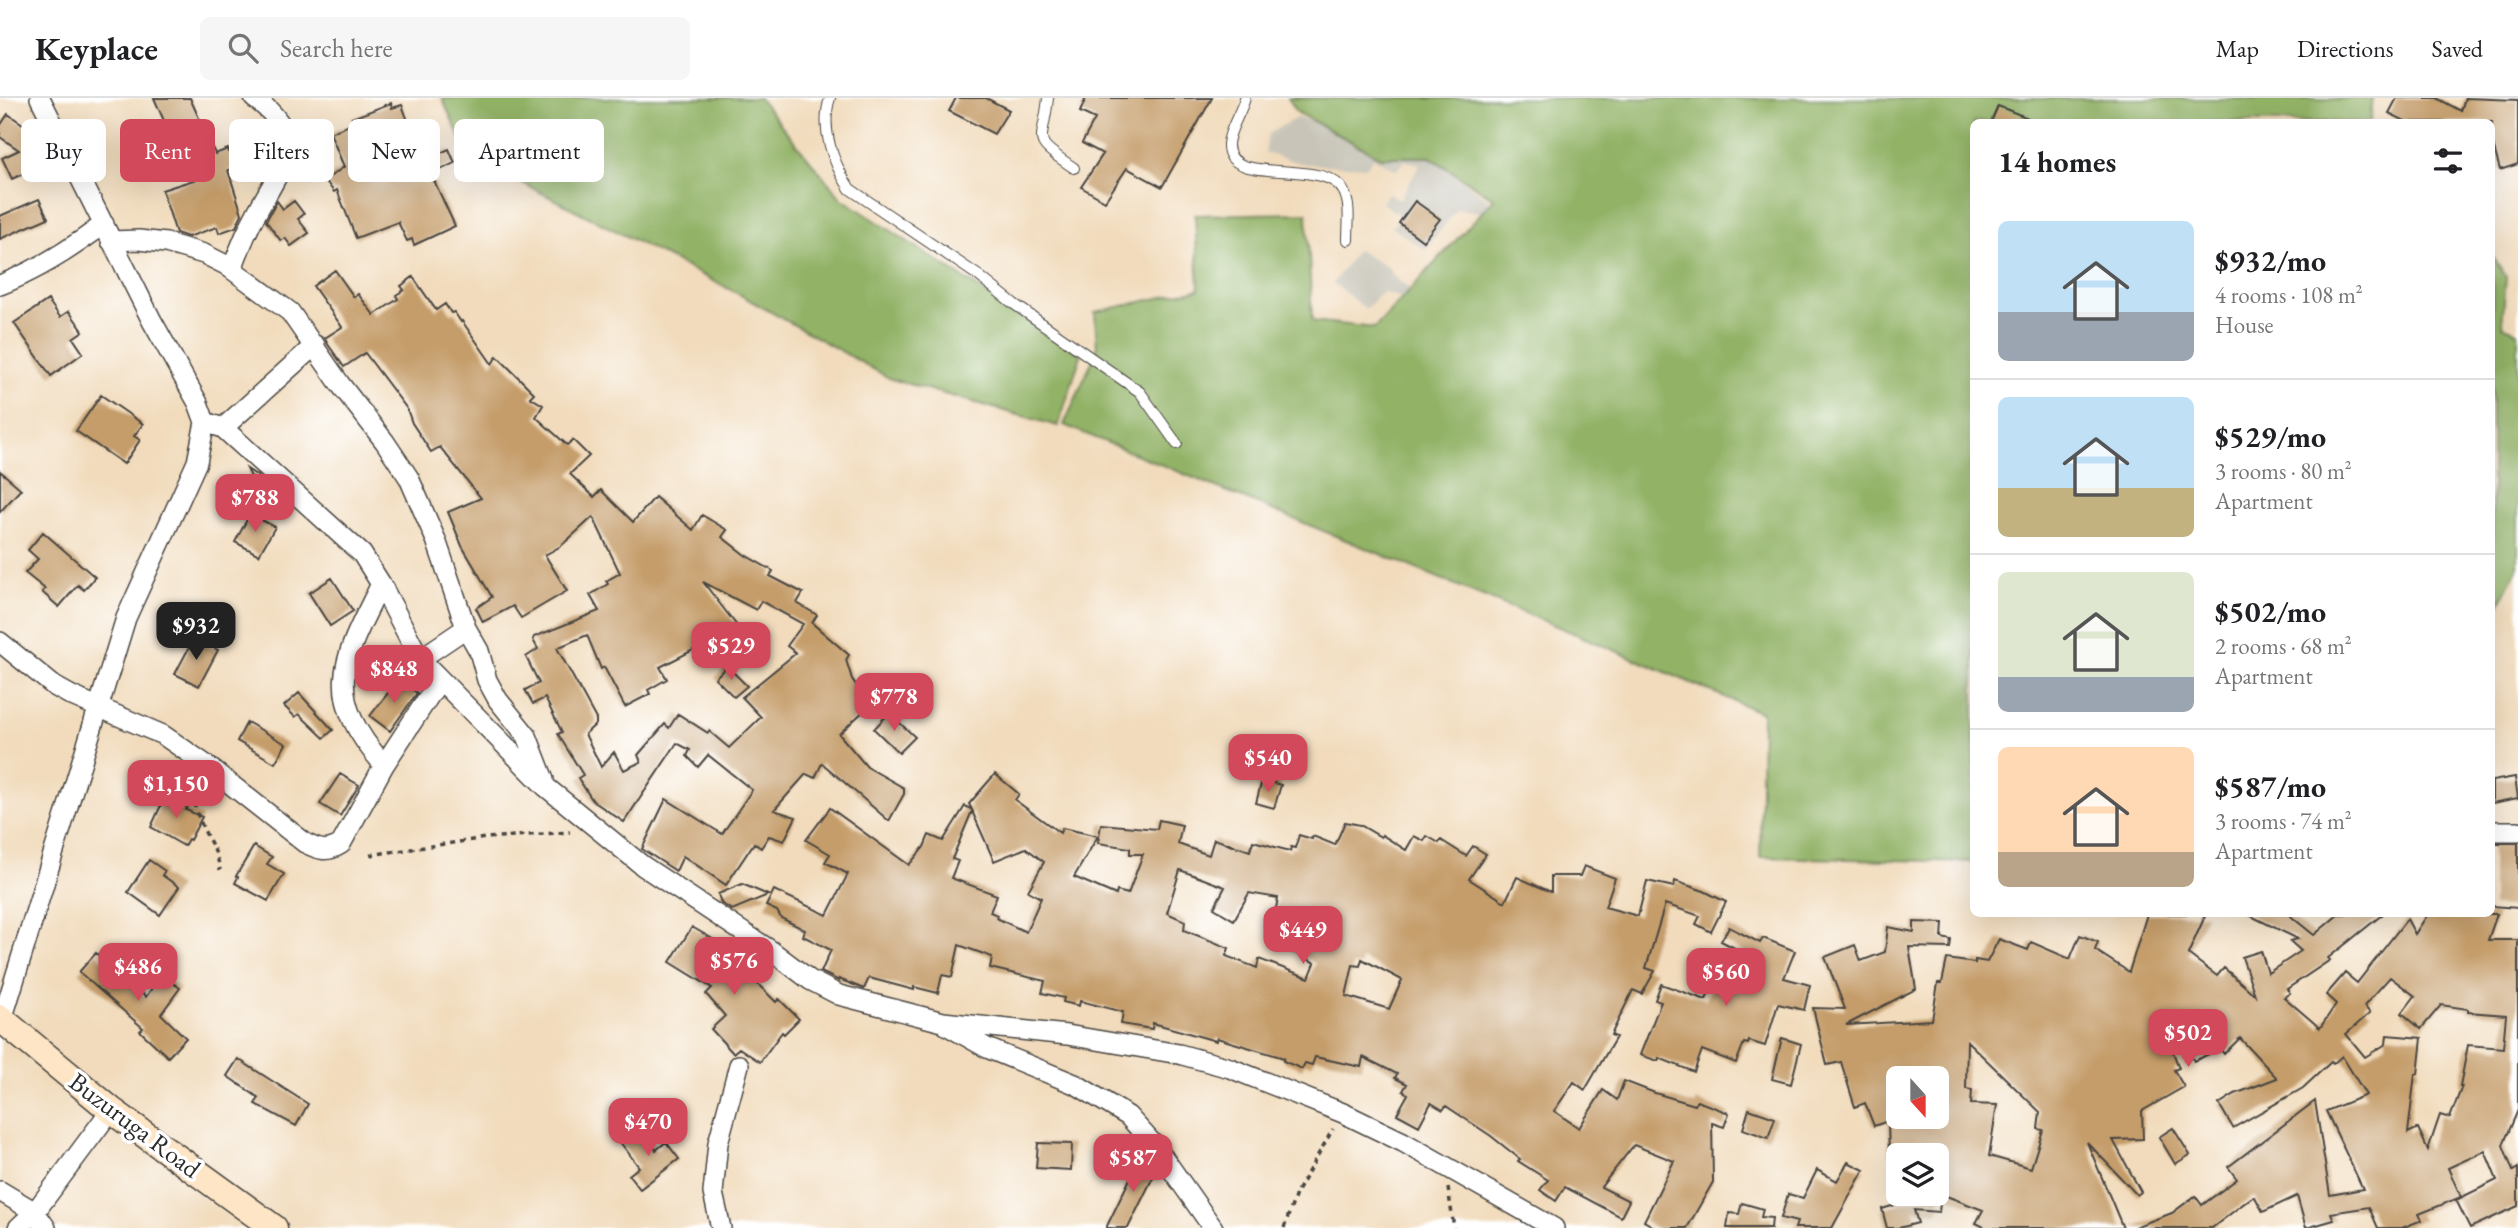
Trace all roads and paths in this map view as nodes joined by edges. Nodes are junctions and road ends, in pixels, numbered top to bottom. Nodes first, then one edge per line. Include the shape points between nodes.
1 (40, 98) edge
2 (254, 98) edge
3 (830, 98) edge
4 (1048, 98) edge
5 (1245, 98) edge
6 (1074, 168) dead end
7 (108, 232) junction
8 (1348, 240) dead end
9 (232, 269) junction
10 (0, 285) edge
11 (315, 345) junction
12 (214, 425) junction
13 (1177, 444) dead end
14 (381, 584) junction
15 (466, 628) junction
16 (0, 642) edge
17 (420, 659) junction
18 (439, 681) junction
19 (99, 706) junction
20 (182, 748) junction
21 (384, 765) junction
22 (546, 787) junction
23 (596, 830) junction
24 (2495, 831) edge
25 (2518, 831) edge
26 (370, 855) dead end
27 (220, 870) dead end
28 (1, 1019) edge
29 (943, 1022) junction
30 (740, 1065) dead end
31 (111, 1110) junction
32 (1343, 1113) junction
33 (1449, 1169) junction
34 (0, 1192) edge
35 (41, 1220) edge
36 (18, 1228) edge
37 (274, 1228) edge
38 (721, 1228) edge
39 (1213, 1228) edge
40 (1284, 1228) edge
41 (1454, 1228) edge
42 (1554, 1228) edge

1 - 7 street
2 - 9 street via 278,119 287,137 285,157
3 - 13 lane via 828,138 850,189 1139,391
4 - 6 lane via 1040,139
5 - 8 lane via 1228,142 1234,158 1262,171 1322,174 1338,182 1345,193
7 - 9 street via 204,254
7 - 10 street
7 - 12 street via 152,321
9 - 11 street via 290,312
11 - 12 street
11 - 15 street via 409,478
12 - 14 street via 362,554
12 - 19 street via 125,618
14 - 17 street
14 - 21 street via 357,631 343,683 353,724
15 - 17 street
15 - 22 street via 498,700 527,736
16 - 19 street via 54,686
17 - 18 street
18 - 21 street
18 - 22 street
19 - 20 street
19 - 28 street
20 - 21 street via 305,843 328,851 341,844
20 - 27 path via 192,801 216,849
22 - 23 street
23 - 26 path via 486,838
23 - 29 street via 810,980 839,995
24 - 25 street
28 - 31 main road, Buzuruga Road
29 - 32 street via 1067,1035 1179,1054 1230,1068
29 - 39 street via 987,1048 1077,1085 1128,1116 1156,1147
30 - 38 street via 718,1143 713,1194
31 - 35 street
31 - 37 main road, Buzuruga Road
32 - 33 street
32 - 40 path via 1303,1179
33 - 41 path
33 - 42 street
34 - 35 street
35 - 36 street

